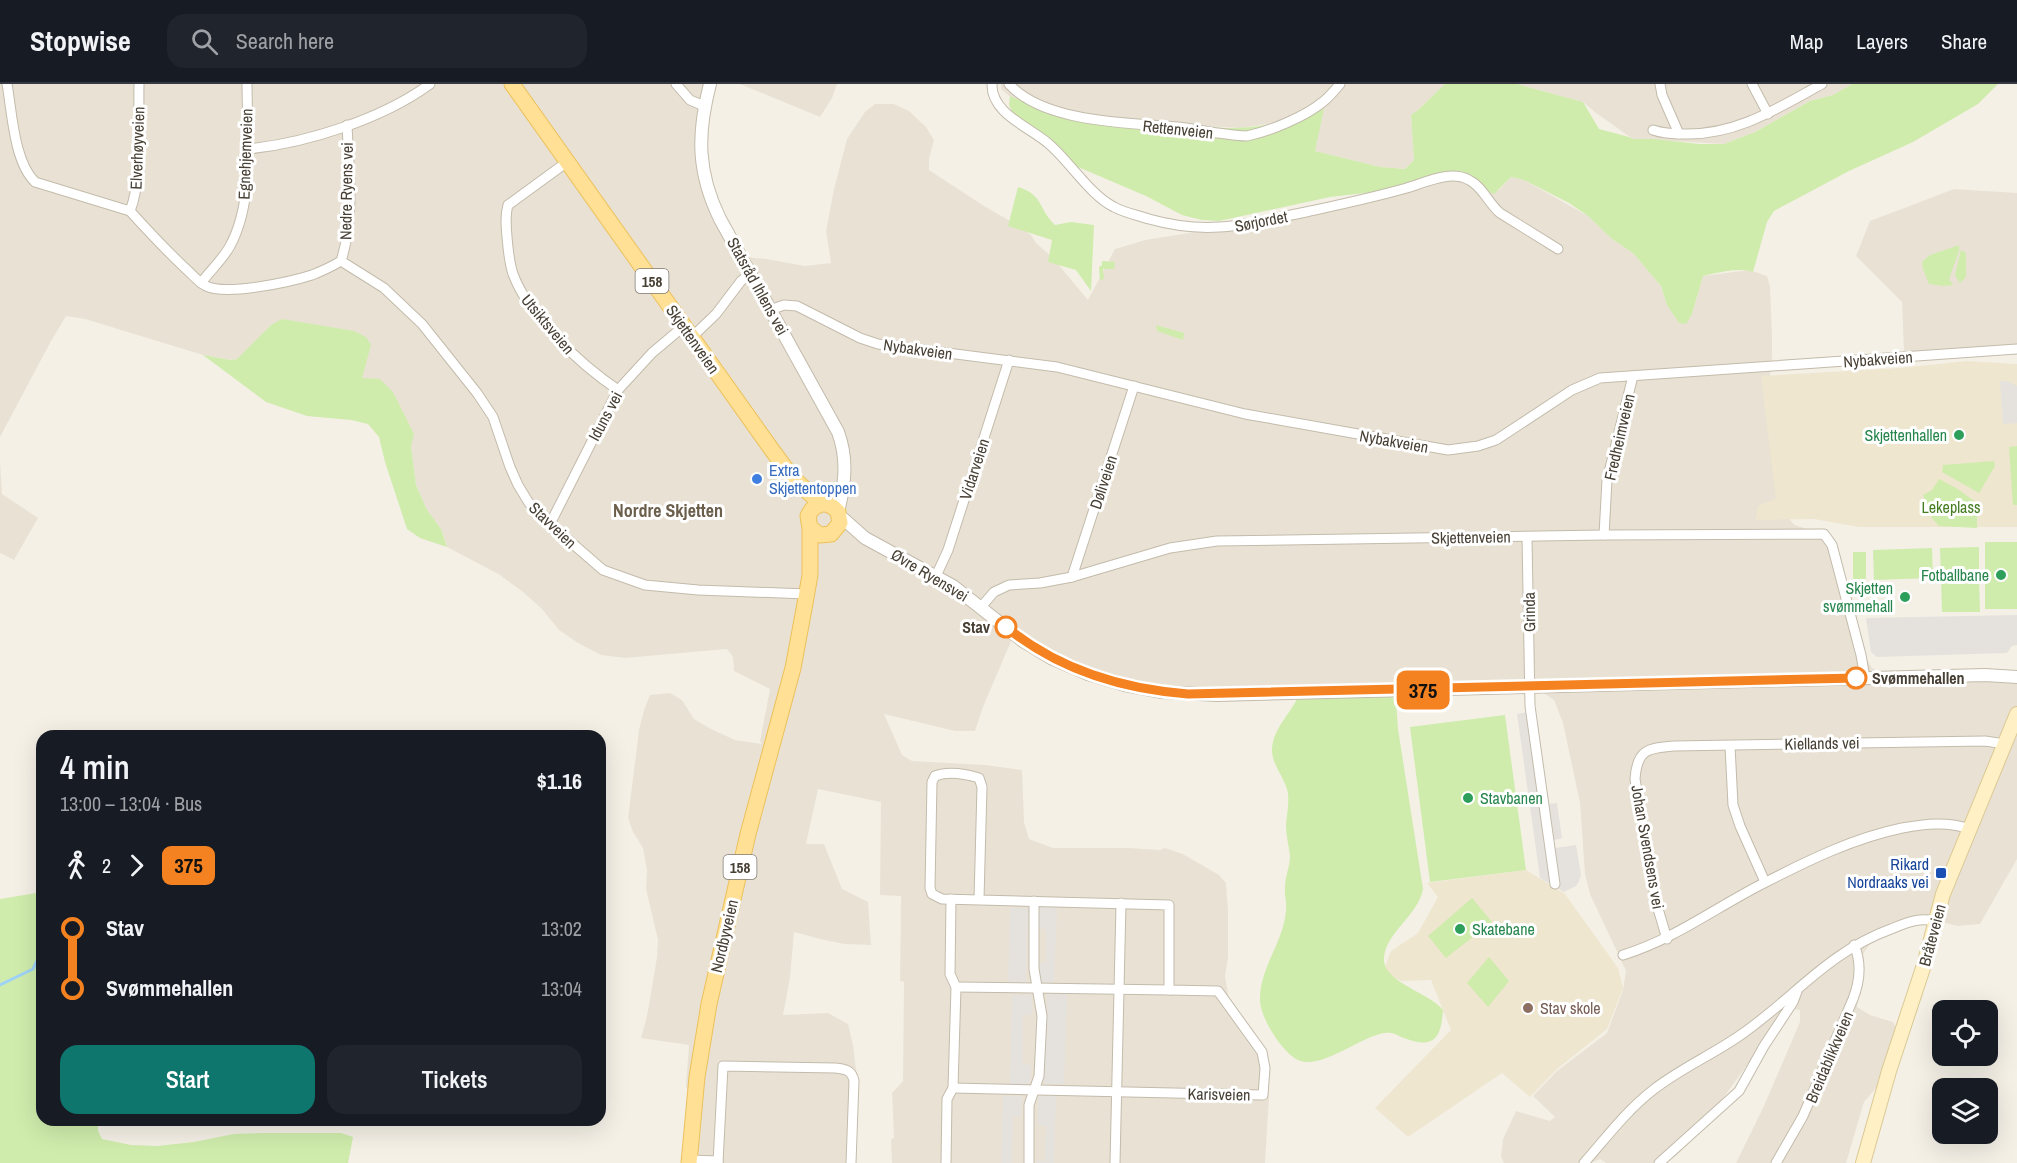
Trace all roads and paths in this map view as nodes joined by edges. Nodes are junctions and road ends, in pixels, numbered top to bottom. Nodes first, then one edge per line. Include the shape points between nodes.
1 (7, 84) edge
2 (139, 84) edge
3 (247, 84) edge
4 (430, 84) edge
5 (512, 84) edge
6 (676, 84) edge
7 (710, 84) edge
8 (992, 84) edge
9 (1009, 84) edge
10 (1340, 84) edge
11 (1660, 84) edge
12 (1752, 84) edge
13 (1822, 84) edge
14 (704, 106) junction
15 (1768, 114) junction
16 (347, 125) junction
17 (1653, 130) dead end
18 (1679, 134) junction
19 (248, 149) junction
20 (567, 162) junction
21 (130, 211) junction
22 (1558, 249) dead end
23 (341, 261) junction
24 (751, 273) junction
25 (201, 283) junction
26 (771, 310) junction
27 (688, 332) junction
28 (2017, 349) edge
29 (1009, 360) junction
30 (1633, 376) junction
31 (1134, 386) junction
32 (618, 390) junction
33 (792, 477) junction
34 (831, 508) junction
35 (809, 522) junction
36 (550, 524) junction
37 (832, 533) junction
38 (1604, 535) junction
39 (1527, 537) junction
40 (865, 538) junction
41 (810, 575) junction
42 (936, 576) junction
43 (1072, 577) junction
44 (807, 594) junction
45 (981, 607) junction
46 (2017, 677) edge
47 (1864, 678) junction
48 (1530, 687) junction
49 (2017, 714) edge
50 (2005, 744) junction
51 (1730, 746) junction
52 (1641, 755) joint
53 (1970, 829) junction
54 (1765, 882) junction
55 (1555, 885) dead end
56 (951, 899) junction
57 (979, 899) junction
58 (1034, 901) junction
59 (1121, 903) junction
60 (1935, 921) junction
61 (1668, 939) junction
62 (1854, 945) junction
63 (1623, 955) dead end
64 (1799, 986) junction
65 (956, 987) junction
66 (1036, 989) junction
67 (1119, 990) junction
68 (1169, 990) junction
69 (953, 1088) junction
70 (1034, 1090) junction
71 (1117, 1092) junction
72 (689, 1161) edge
73 (718, 1162) edge
74 (851, 1163) edge
75 (946, 1163) edge
76 (1029, 1163) edge
77 (1115, 1163) edge
78 (1584, 1163) edge
79 (1659, 1163) edge
80 (1776, 1163) edge
81 (1863, 1163) edge

1 - 21 street via 18,148 28,175 35,182
2 - 21 street, Elverhøyveien via 138,176
3 - 19 street, Egnehjemveien
4 - 16 street via 398,105
5 - 20 main road, Skjettenveien / 158
6 - 14 street via 690,100
7 - 14 street, Statsråd Ihlens vei
8 - 22 street, Sørjordet via 993,94 1003,109 1048,142 1103,201 1164,223 1198,228 1243,225 1405,189 1433,179 1457,177 1469,180 1500,213
9 - 10 street, Rettenveien via 1025,98 1078,116 1247,136 1300,116 1325,100
11 - 18 street
12 - 15 street
13 - 15 street
14 - 24 street, Statsråd Ihlens vei via 701,150 707,189
15 - 18 street via 1714,133
16 - 19 street
16 - 23 street, Nedre Ryens vei via 350,204
17 - 18 street
19 - 25 street, Egnehjemveien via 243,211 230,246
20 - 27 main road, Skjettenveien / 158
20 - 32 street, Utsiktsveien via 508,205 506,228 512,272 533,309 568,349
21 - 25 street
23 - 25 street, Nedre Ryens vei via 328,269 276,283 219,290
23 - 36 street, Stavveien via 384,288 422,324 477,393 493,417 518,485
24 - 26 street, Statsråd Ihlens vei
24 - 27 street, Iduns vei via 707,324
26 - 29 street, Nybakveien via 797,306 878,344
26 - 34 street, Statsråd Ihlens vei via 838,432 845,459 844,481
27 - 32 street, Iduns vei via 652,352
27 - 33 main road, Skjettenveien / 158
28 - 30 street, Nybakveien
29 - 31 street, Nybakveien
29 - 42 street, Vidarveien via 948,550
30 - 31 street, Nybakveien via 1600,378 1572,390 1496,440 1448,450 1245,414
30 - 38 street, Fredheimveien via 1607,480
31 - 43 street, Døliveien
32 - 36 street, Iduns vei
33 - 34 main road, Skjettenveien / 158
33 - 35 main road, Skjettenveien / 158
34 - 35 main road via 814,507
34 - 37 main road, 158 via 840,523
34 - 40 street, Øvre Ryensvei
35 - 37 main road via 820,535
35 - 41 main road, Nordbyveien / 158
36 - 44 street, Stavveien via 603,570 645,585
37 - 40 street, Øvre Ryensvei
37 - 41 main road, Nordbyveien / 158
38 - 39 street, Skjettenveien
38 - 47 street, Skjettenveien via 1824,534 1832,545
39 - 43 street, Skjettenveien via 1217,541 1170,548
39 - 48 street, Grinda
40 - 42 street, Øvre Ryensvei
41 - 44 main road, Nordbyveien / 158
42 - 45 street, Øvre Ryensvei
43 - 45 street, Skjettenveien via 1005,586
44 - 72 main road, Nordbyveien / 158 via 793,668 753,812 707,1012 696,1077
45 - 48 street, Øvre Ryensvei via 1051,658 1101,678 1149,690 1216,695
46 - 47 street, Øvre Ryensvei
47 - 48 street, Øvre Ryensvei
48 - 55 street, Grinda
49 - 50 main road, Bråteveien
50 - 51 street, Kiellands vei via 1985,741
50 - 53 main road, Bråteveien
51 - 52 street, Kiellands vei via 1654,747
51 - 54 street via 1733,805
52 - 61 street, Johan Svendsens vei via 1635,779 1656,902
53 - 54 street via 1939,824 1890,831
53 - 60 main road, Bråteveien
54 - 61 street
56 - 57 street
56 - 57 street via 936,897 930,888 932,782 941,774 970,775 979,778 982,787
56 - 65 street via 950,974
57 - 58 street
58 - 59 street
58 - 66 street
59 - 67 street
59 - 68 street via 1169,905
60 - 62 street via 1914,921
60 - 81 main road, Bråteveien
61 - 63 street
62 - 64 street
62 - 80 street, Breidablikkveien via 1859,973 1853,999 1803,1116
64 - 78 street via 1740,1036 1652,1090
64 - 79 street via 1739,1090
65 - 66 street, Karisveien
65 - 69 street
66 - 67 street, Karisveien
66 - 70 street via 1042,1016 1039,1076
67 - 68 street, Karisveien
67 - 71 street
68 - 71 street, Karisveien via 1218,992 1262,1052 1263,1095
69 - 70 street, Karisveien
69 - 75 street via 947,1099
70 - 71 street, Karisveien
70 - 76 street via 1029,1105
71 - 77 street
72 - 73 street, Nordbyveien
73 - 74 street, Nordbyveien via 723,1066 849,1071 854,1081

